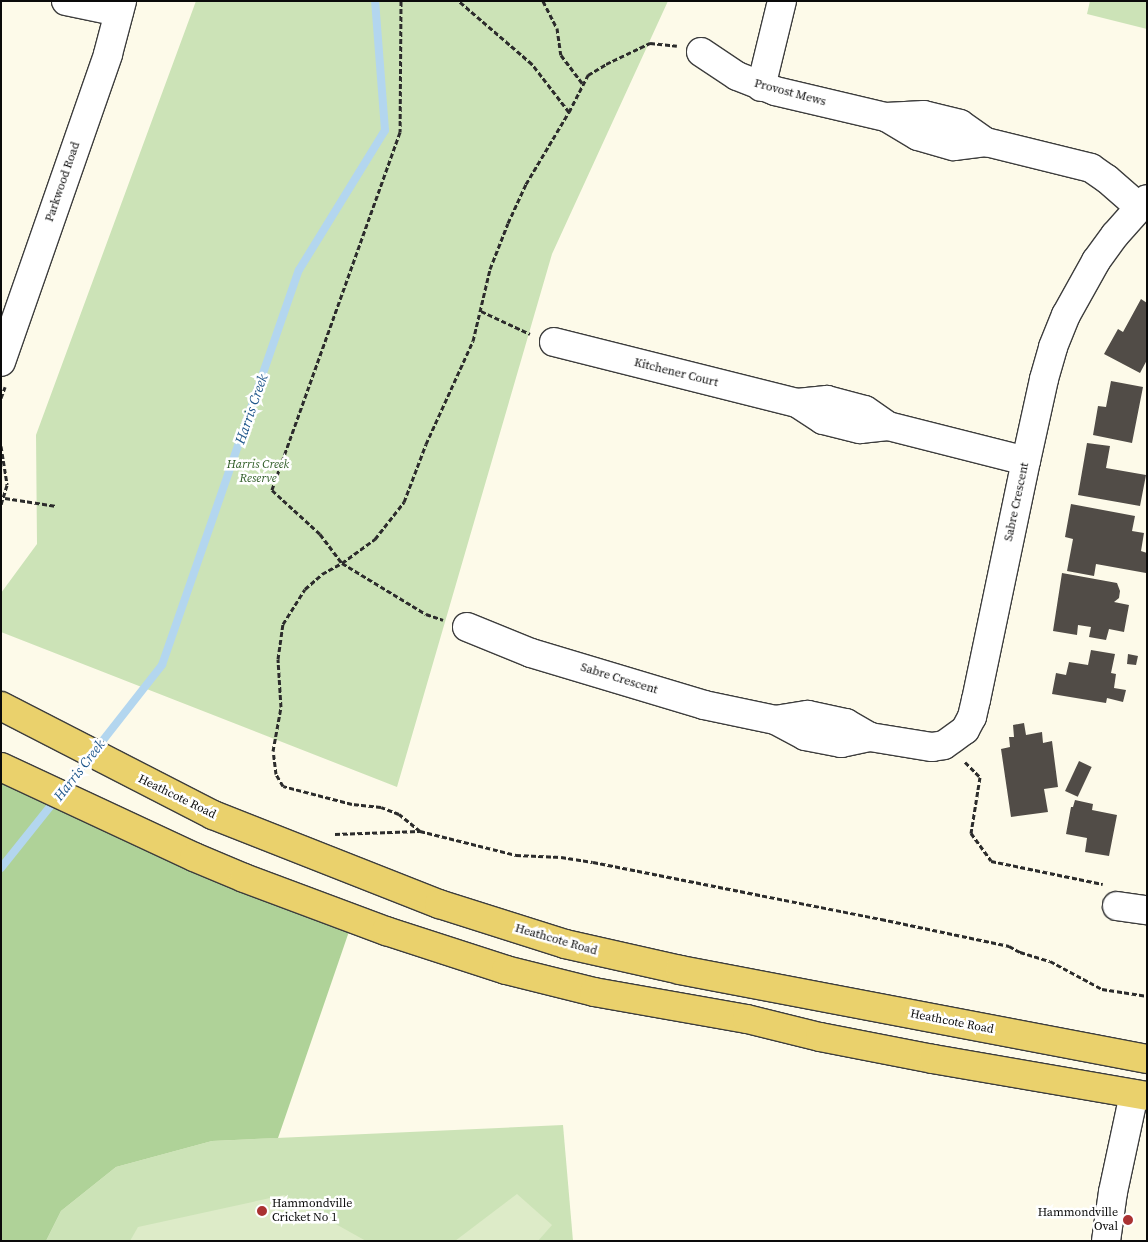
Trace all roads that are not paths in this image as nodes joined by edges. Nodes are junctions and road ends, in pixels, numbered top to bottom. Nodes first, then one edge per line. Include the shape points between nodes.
1 (66, 1) edge
2 (782, 1) edge
3 (120, 7) edge
4 (701, 52) road end
5 (761, 87) junction
6 (1143, 203) edge
7 (554, 342) road end
8 (1, 362) edge
9 (1026, 461) junction
10 (467, 627) road end
11 (1, 706) edge
12 (1, 767) edge
13 (1113, 896) road end
14 (1147, 910) edge
15 (1147, 1059) edge
16 (1140, 1095) edge
17 (1106, 1241) edge

1 - 3 street
2 - 5 street
3 - 8 street, Parkwood Road via 108,54
4 - 5 street, Provost Mews via 737,76
5 - 6 street, Provost Mews via 886,117 924,115 960,124 986,142 1091,168
6 - 9 street, Sabre Crescent via 1096,261 1066,315 1044,379
7 - 9 street, Kitchener Court via 797,403 827,400 865,410 888,426
9 - 10 street, Sabre Crescent via 976,700 968,724 944,745 932,747 870,737 846,723 808,715 775,720 704,705 531,652
11 - 15 main road, Heathcote Road via 213,815 438,904 565,944 680,970
12 - 16 main road via 194,857 386,931 548,981 747,1019 820,1037
13 - 14 street
16 - 17 street via 1113,1192

